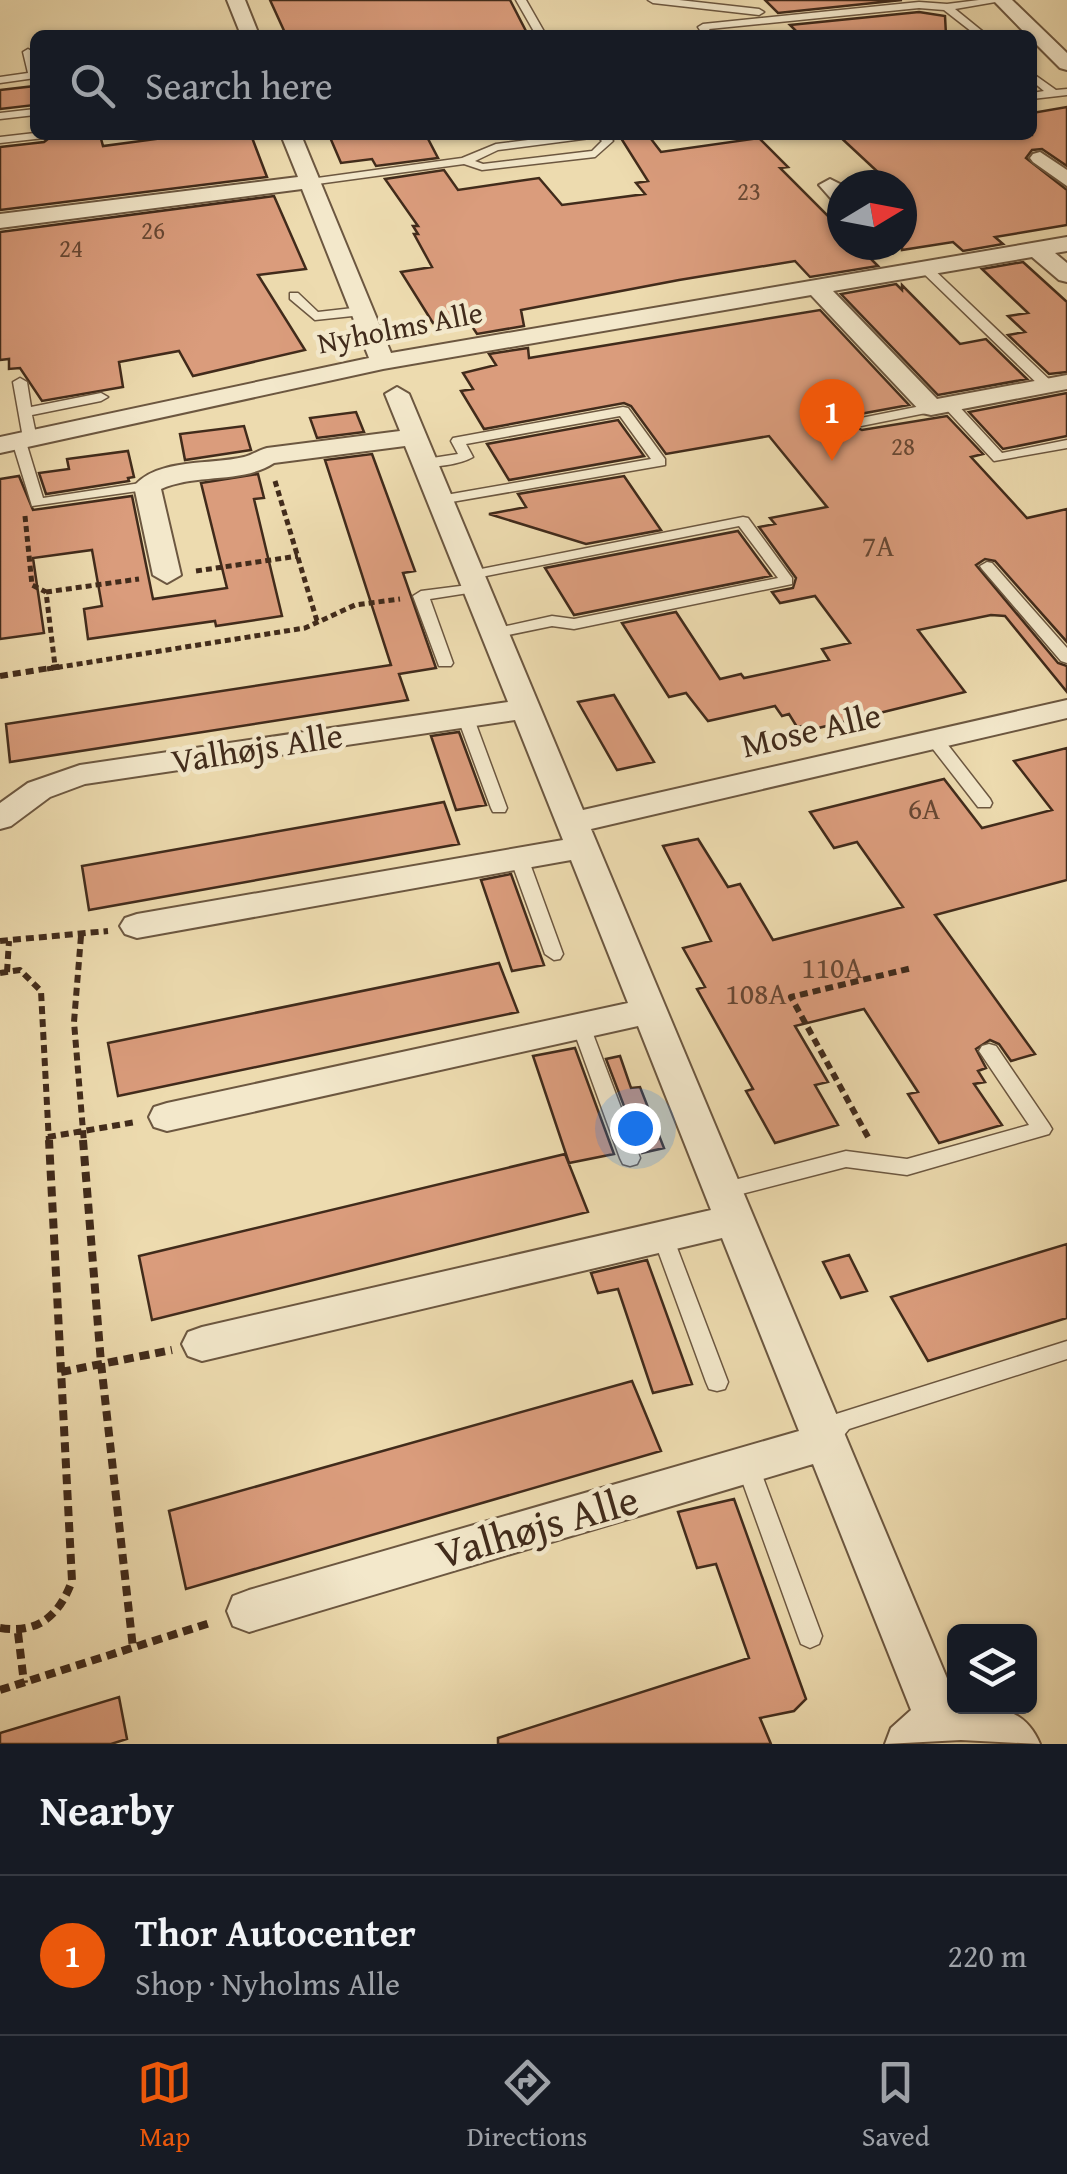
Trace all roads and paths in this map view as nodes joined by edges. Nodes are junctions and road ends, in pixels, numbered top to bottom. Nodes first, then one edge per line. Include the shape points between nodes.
1 (236, 0) edge
2 (520, 0) edge
3 (653, 0) edge
4 (864, 0) edge
5 (1002, 0) edge
6 (947, 7) junction
7 (248, 30) edge
8 (539, 30) edge
9 (705, 30) edge
10 (976, 30) edge
11 (1032, 30) edge
12 (1037, 34) edge
13 (28, 52) dead end
14 (30, 60) edge
15 (1067, 64) edge
16 (30, 77) edge
17 (1037, 79) edge
18 (0, 83) edge
19 (16, 85) dead end
20 (1060, 93) edge
21 (30, 113) edge
22 (0, 116) edge
23 (30, 137) edge
24 (0, 140) edge
25 (293, 140) edge
26 (559, 140) edge
27 (606, 140) edge
28 (1040, 158) dead end
29 (465, 160) junction
30 (1067, 180) edge
31 (310, 182) junction
32 (0, 221) edge
33 (1067, 244) edge
34 (1037, 249) junction
35 (909, 260) edge
36 (919, 268) junction
37 (1067, 275) edge
38 (815, 286) junction
39 (294, 296) dead end
40 (362, 311) junction
41 (390, 378) junction
42 (20, 382) dead end
43 (1058, 384) edge
44 (102, 397) dead end
45 (940, 407) junction
46 (25, 412) junction
47 (861, 422) dead end
48 (16, 442) edge
49 (1067, 444) edge
50 (420, 450) junction
51 (267, 456) junction
52 (147, 486) junction
53 (440, 500) junction
54 (38, 503) junction
55 (987, 566) dead end
56 (167, 575) dead end
57 (473, 581) junction
58 (421, 596) junction
59 (317, 620) junction
60 (494, 633) junction
61 (1067, 658) edge
62 (445, 663) dead end
63 (55, 666) junction
64 (0, 676) edge
65 (526, 709) junction
66 (1067, 709) edge
67 (465, 716) junction
68 (935, 740) junction
69 (984, 803) dead end
70 (499, 808) dead end
71 (0, 820) edge
72 (577, 835) junction
73 (519, 858) junction
74 (137, 926) joint
75 (81, 936) junction
76 (4, 941) edge
77 (554, 954) dead end
78 (912, 968) dead end
79 (4, 972) edge
80 (649, 1011) junction
81 (581, 1026) junction
82 (989, 1051) dead end
83 (167, 1117) joint
84 (82, 1130) junction
85 (48, 1137) junction
86 (630, 1158) dead end
87 (883, 1164) junction
88 (728, 1206) junction
89 (664, 1237) junction
90 (202, 1344) joint
91 (1067, 1350) edge
92 (102, 1363) junction
93 (61, 1372) junction
94 (717, 1382) dead end
95 (824, 1442) junction
96 (747, 1464) junction
97 (249, 1610) joint
98 (0, 1628) edge
99 (18, 1633) junction
100 (810, 1636) dead end
101 (133, 1648) junction
102 (24, 1683) junction
103 (0, 1690) edge
104 (923, 1732) edge
105 (1017, 1744) edge

1 - 7 street
2 - 8 lane
3 - 4 lane via 762,12
5 - 6 lane
5 - 11 street
6 - 9 lane
6 - 10 lane
12 - 15 street
13 - 14 lane
16 - 18 lane
17 - 20 lane
18 - 19 lane
21 - 22 lane
23 - 24 lane
25 - 31 street
26 - 29 lane via 496,148
27 - 29 lane via 595,154 482,167
28 - 30 street
29 - 31 lane
31 - 32 street
31 - 40 street
33 - 34 street, Nyholms Alle
34 - 36 street, Nyholms Alle
34 - 37 street
35 - 36 street
36 - 38 street, Nyholms Alle
36 - 43 lane
38 - 41 street, Nyholms Alle
38 - 45 street
39 - 40 lane via 315,316
40 - 41 street
41 - 48 street, Nyholms Alle
41 - 50 street
42 - 46 lane
43 - 45 street
44 - 46 lane
45 - 47 lane
45 - 49 lane via 999,458
46 - 48 lane
48 - 54 lane
50 - 51 street
50 - 53 street
50 - 53 lane via 466,457 458,442 623,411 660,462
51 - 52 street
51 - 59 path
52 - 54 lane
52 - 56 street
53 - 57 street
54 - 63 path via 24,517 32,585 46,592
55 - 61 lane
57 - 58 lane
57 - 60 street
57 - 60 lane via 743,521 787,581 574,624 552,621
58 - 59 path via 355,606
58 - 62 lane
59 - 63 path via 305,628
60 - 65 street
63 - 64 path
65 - 67 street, Valhøjs Alle
65 - 72 street
66 - 68 street, Mose Alle
67 - 70 lane
67 - 71 street, Valhøjs Alle via 80,774 40,790
68 - 69 lane
68 - 72 street, Mose Alle
72 - 73 street
72 - 80 street
73 - 74 street
73 - 77 lane
74 - 75 path
75 - 76 path
75 - 84 path via 74,1022
76 - 79 path
78 - 87 path via 790,997
79 - 85 path via 20,970 41,991
80 - 81 street
80 - 88 street
81 - 83 street
81 - 86 lane
82 - 87 lane via 1042,1129 907,1168
83 - 84 path
84 - 85 path
84 - 92 path
85 - 93 path
87 - 88 lane via 846,1158
88 - 89 street
88 - 95 street
89 - 90 street
89 - 94 lane
90 - 92 path
91 - 95 lane, Valhøjs Alle via 841,1422
92 - 93 path
92 - 101 path
93 - 99 path via 72,1581 65,1604
95 - 96 street, Valhøjs Alle
95 - 104 street
96 - 97 street, Valhøjs Alle
96 - 100 lane
97 - 101 path
98 - 99 path
99 - 102 path
101 - 102 path
102 - 103 path
104 - 105 street via 964,1716 991,1724

